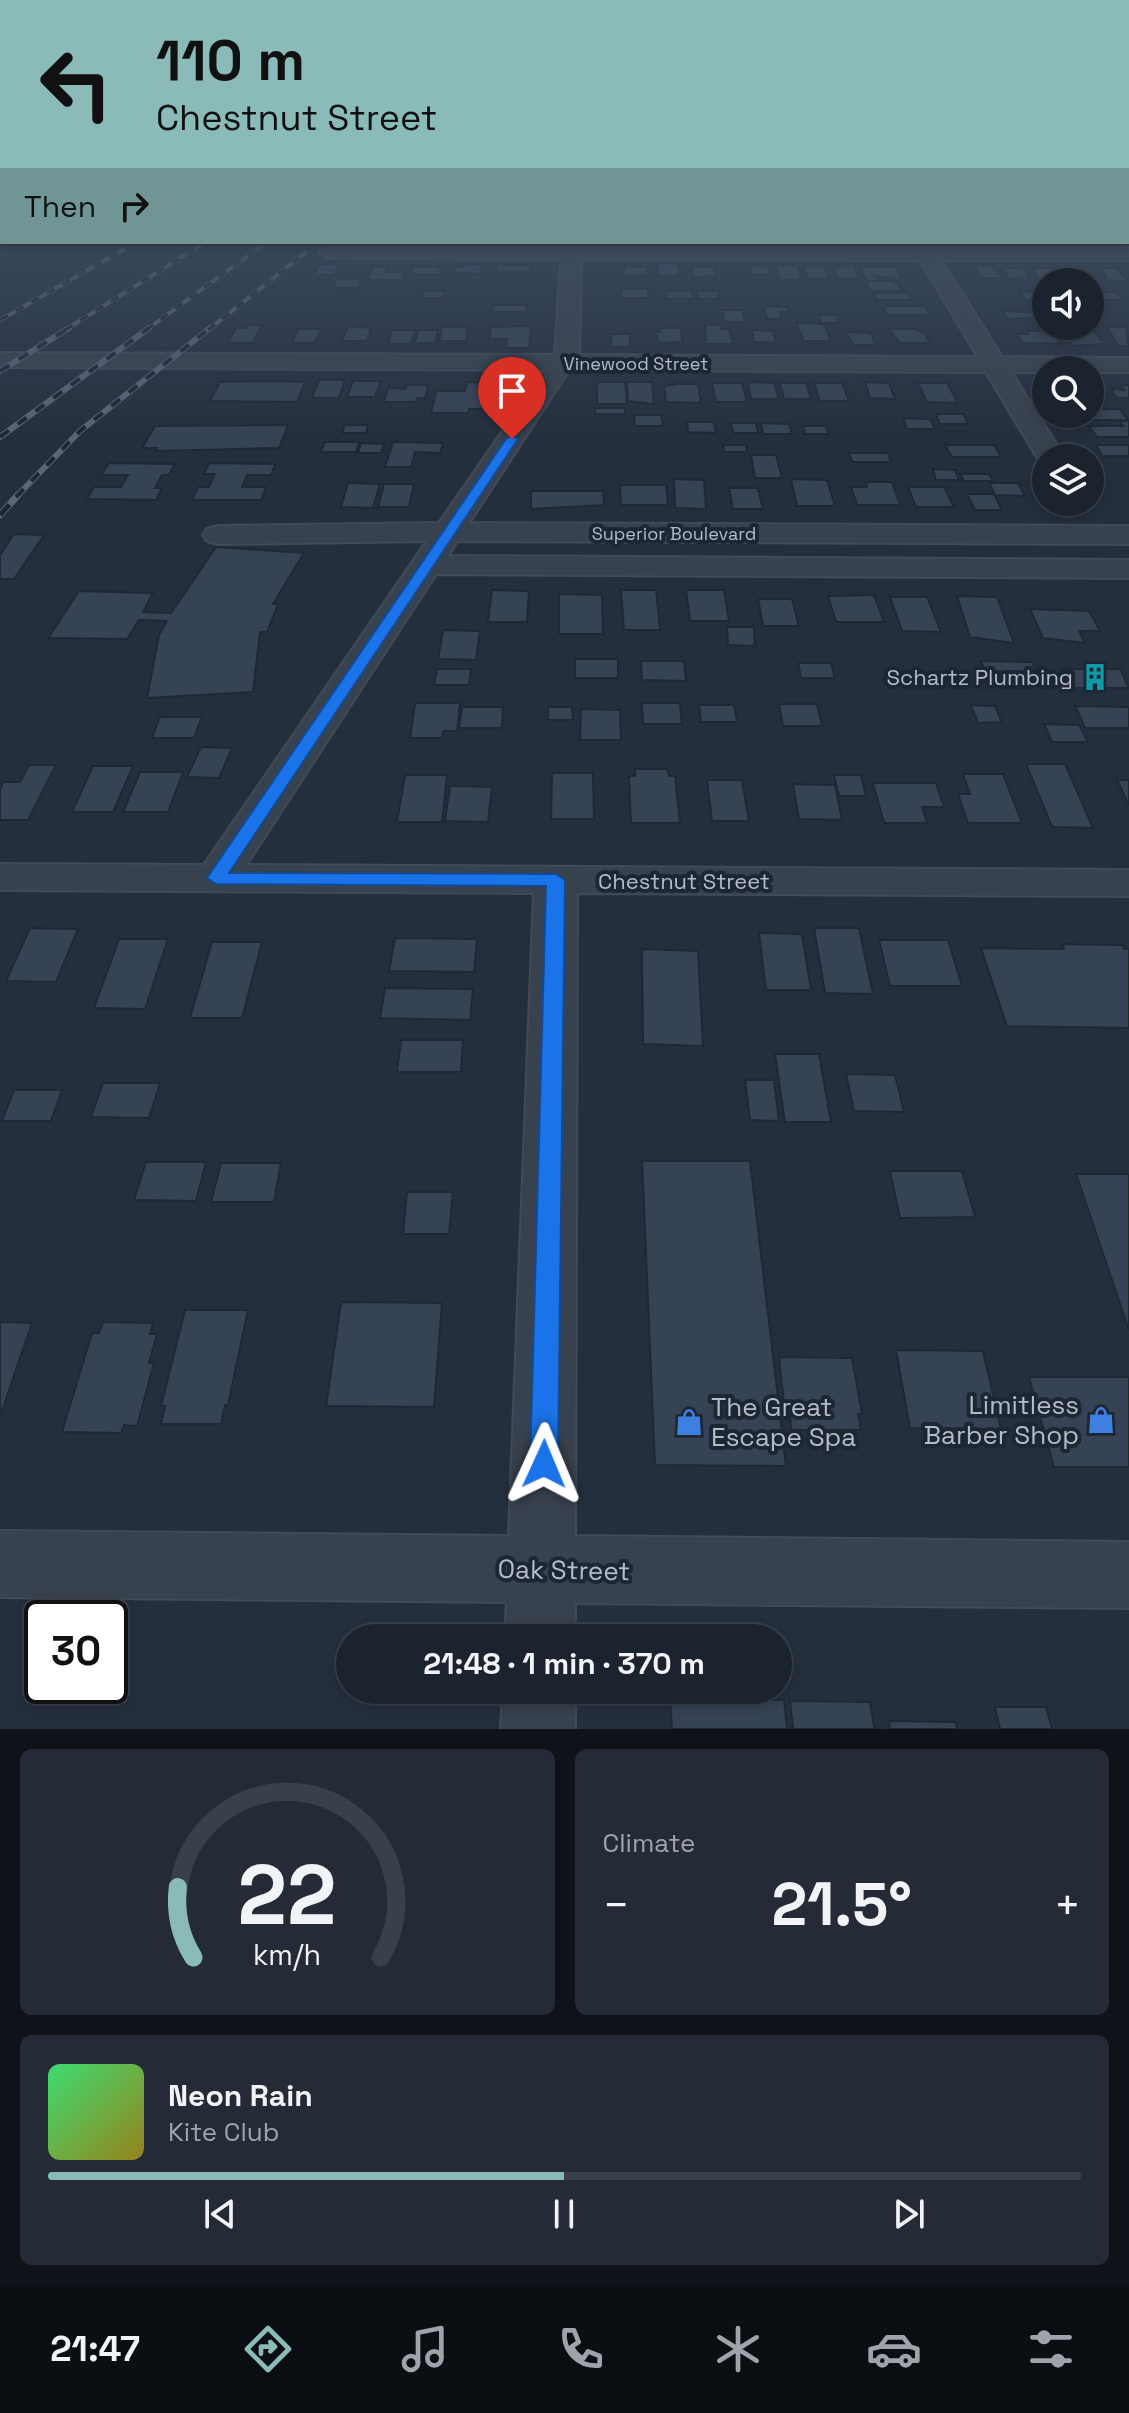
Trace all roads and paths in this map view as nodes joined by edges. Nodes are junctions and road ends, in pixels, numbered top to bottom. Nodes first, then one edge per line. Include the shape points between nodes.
1 (571, 278) edge
2 (941, 278) edge
3 (0, 360) edge
4 (562, 363) junction
5 (994, 364) junction
6 (1129, 365) edge
7 (1043, 444) edge
8 (1090, 522) junction
9 (450, 532) junction
10 (218, 535) dead end
11 (1129, 535) edge
12 (427, 565) junction
13 (1125, 575) edge
14 (0, 877) edge
15 (216, 878) junction
16 (556, 880) junction
17 (1129, 883) edge
18 (0, 1564) edge
19 (542, 1570) junction
20 (1129, 1575) edge
21 (540, 1624) edge
22 (539, 1704) edge
23 (538, 1729) edge

1 - 4 street via 569,352
2 - 5 street
3 - 4 street, Vinewood Street
4 - 5 street, Vinewood Street
4 - 9 street
5 - 6 street, Vinewood Street
5 - 7 street
8 - 9 street, Superior Boulevard
8 - 11 street, Superior Boulevard
8 - 13 street
9 - 10 street, Superior Boulevard
9 - 12 street
12 - 13 street, Superior Boulevard
12 - 15 street
14 - 15 street, Chestnut Street
15 - 16 street, Chestnut Street
16 - 17 street, Chestnut Street
16 - 19 street
18 - 19 street, Oak Street
19 - 20 street, Oak Street
19 - 21 street
22 - 23 street

